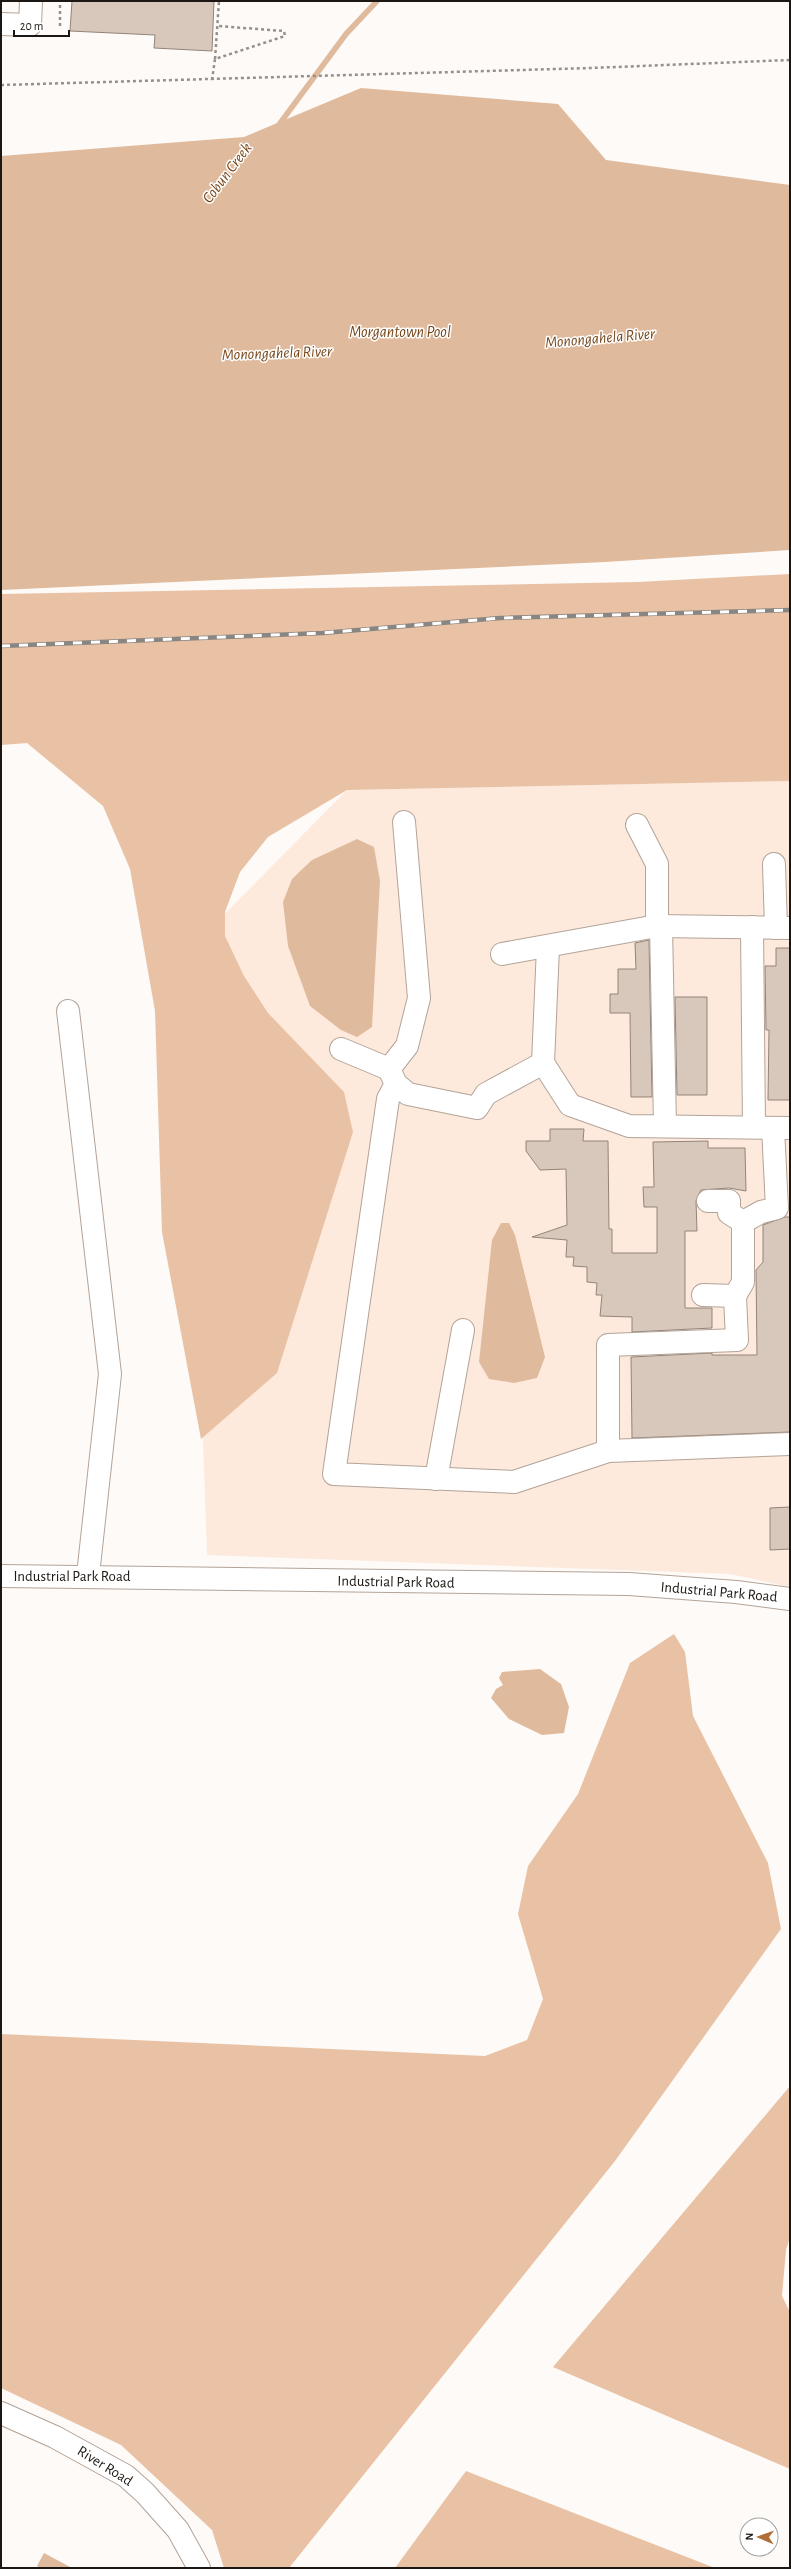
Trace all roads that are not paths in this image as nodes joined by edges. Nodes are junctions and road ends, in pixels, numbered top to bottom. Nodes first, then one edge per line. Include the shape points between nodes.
1 (31, 1) edge
2 (1, 24) edge
3 (404, 822) dead end
4 (637, 825) dead end
5 (774, 864) dead end
6 (659, 926) junction
7 (752, 927) junction
8 (783, 928) edge
9 (548, 947) junction
10 (502, 954) dead end
11 (68, 1012) dead end
12 (341, 1049) dead end
13 (543, 1063) junction
14 (393, 1076) junction
15 (665, 1126) junction
16 (772, 1128) edge
17 (708, 1201) dead end
18 (744, 1222) junction
19 (704, 1295) dead end
20 (735, 1296) junction
21 (463, 1330) dead end
22 (790, 1444) edge
23 (608, 1450) junction
24 (436, 1479) junction
25 (1, 1576) edge
26 (88, 1576) junction
27 (790, 1599) edge
28 (1, 2413) edge
29 (199, 2568) edge

1 - 2 street via 30,25
3 - 14 street via 418,998 407,1046
4 - 6 street via 657,864
5 - 8 street
6 - 7 street
6 - 9 street
6 - 15 street
7 - 8 street
7 - 16 street
9 - 10 street
9 - 13 street
11 - 26 street via 110,1374
12 - 14 street
13 - 14 street via 486,1094 477,1108 408,1094
13 - 15 street via 570,1105 629,1126
14 - 24 street via 334,1474
15 - 16 street
16 - 18 street via 777,1208 761,1212
17 - 18 street via 729,1201 729,1213
18 - 20 street via 743,1282
19 - 20 street
20 - 23 street via 737,1340 608,1345
21 - 24 street
22 - 23 street
23 - 24 street via 514,1482
25 - 26 street, Industrial Park Road
26 - 27 street, Industrial Park Road via 628,1584
28 - 29 street, River Road via 56,2437 126,2476 178,2530

